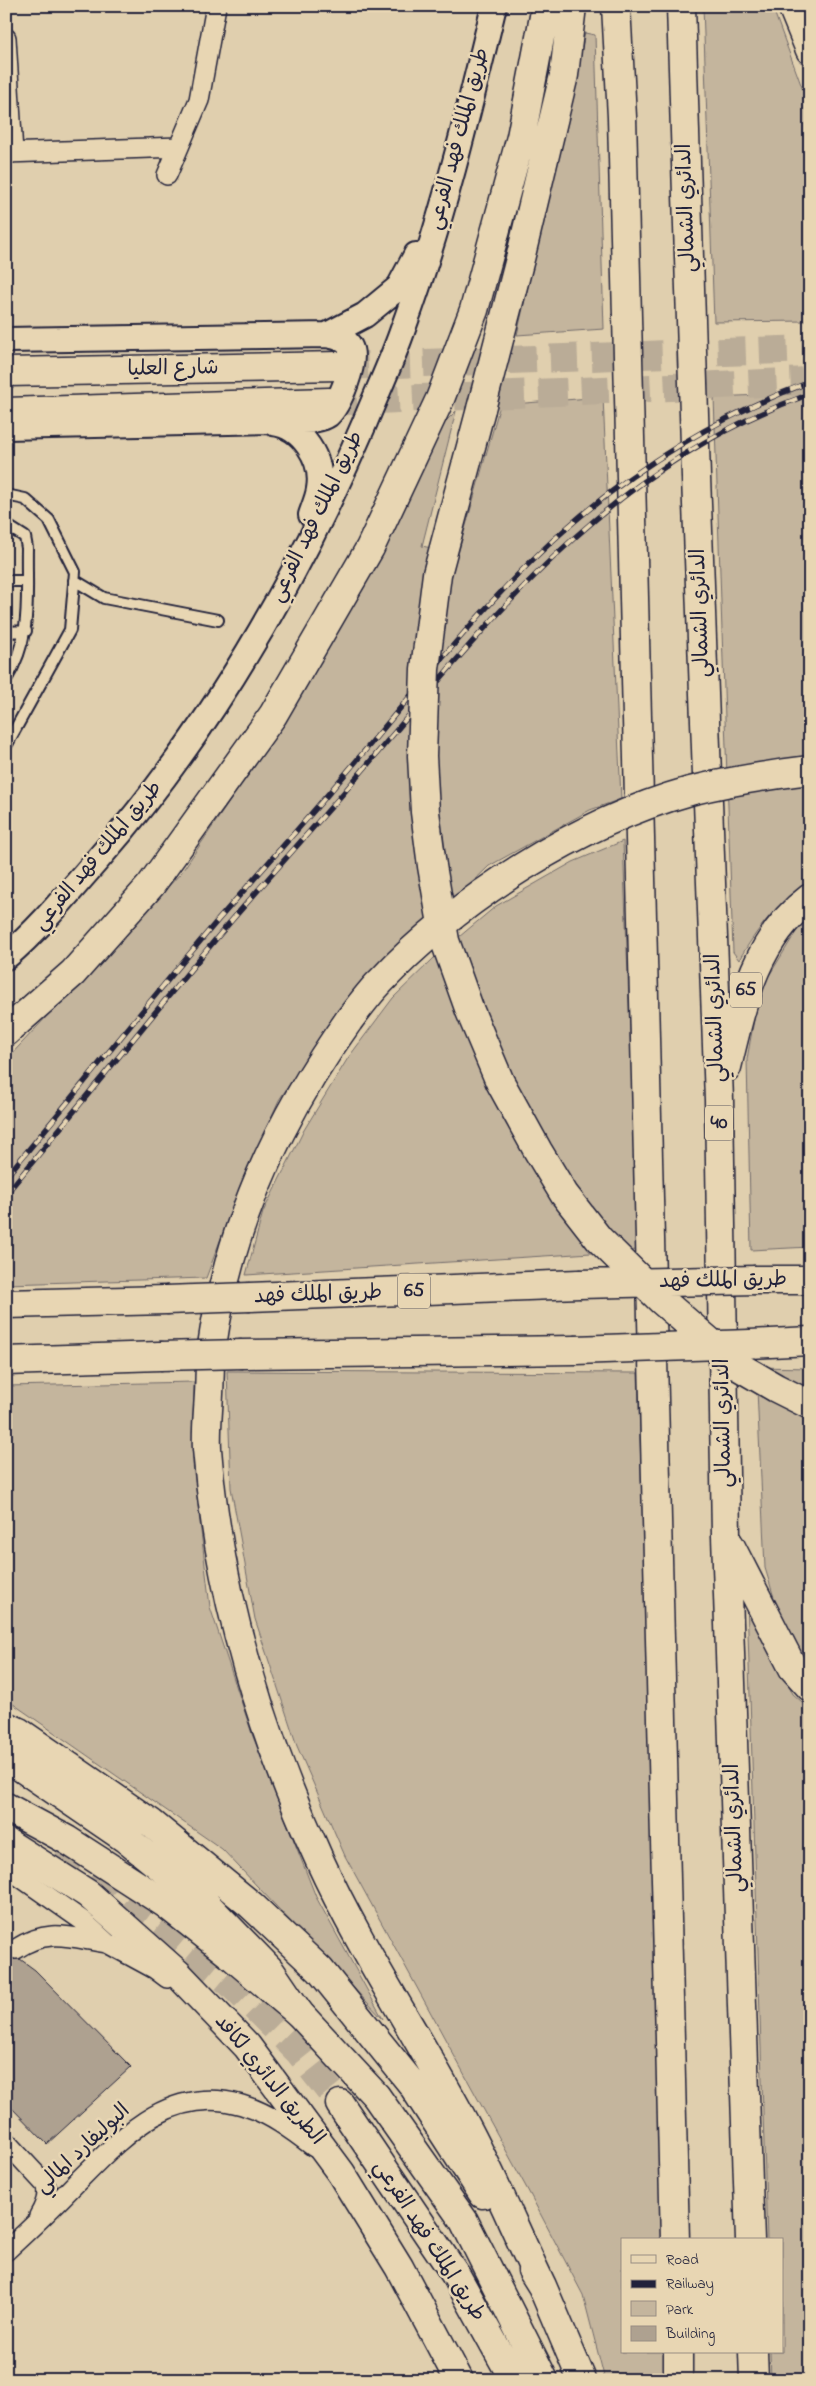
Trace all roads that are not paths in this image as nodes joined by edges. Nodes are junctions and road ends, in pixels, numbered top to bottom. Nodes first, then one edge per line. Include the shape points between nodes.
1 (216, 6) edge
2 (494, 6) edge
3 (546, 6) edge
4 (572, 6) edge
5 (616, 6) edge
6 (681, 6) edge
7 (792, 6) edge
8 (6, 38) edge
9 (810, 50) edge
10 (179, 147) junction
11 (9, 153) edge
12 (167, 176) dead end
13 (445, 200) junction
14 (327, 335) junction
15 (6, 340) edge
16 (340, 366) tunnel mouth
17 (6, 372) edge
18 (329, 402) tunnel mouth
19 (6, 412) edge
20 (249, 420) junction
21 (6, 427) edge
22 (6, 495) edge
23 (6, 525) edge
24 (295, 569) junction
25 (74, 580) junction
26 (27, 581) junction
27 (6, 582) edge
28 (218, 620) dead end
29 (26, 631) junction
30 (6, 632) edge
31 (6, 680) edge
32 (6, 746) edge
33 (810, 770) edge
34 (810, 898) edge
35 (6, 957) edge
36 (6, 1032) edge
37 (719, 1100) junction
38 (801, 1279) edge
39 (6, 1304) edge
40 (810, 1341) edge
41 (6, 1361) edge
42 (810, 1404) edge
43 (726, 1536) junction
44 (810, 1687) edge
45 (6, 1726) edge
46 (6, 1757) edge
47 (6, 1807) edge
48 (6, 1842) edge
49 (6, 1867) edge
50 (107, 1943) junction
51 (16, 1949) dead end
52 (300, 2013) junction
53 (247, 2046) junction
54 (340, 2104) tunnel mouth
55 (6, 2142) edge
56 (334, 2162) junction
57 (33, 2226) junction
58 (675, 2238) edge
59 (750, 2238) edge
60 (6, 2251) edge
61 (542, 2286) junction
62 (678, 2354) edge
63 (753, 2354) edge
64 (459, 2380) edge
65 (514, 2380) edge
66 (544, 2380) edge
67 (582, 2380) edge
68 (678, 2380) edge
69 (754, 2380) edge

1 - 10 street via 199,100
2 - 13 street, طريق الملك فهد الفرعي
3 - 36 main road via 520,137 474,310 440,399 370,548 273,716 151,885 73,973
4 - 42 main road, bridge via 564,75 521,255 437,574 425,669 422,756 432,866 445,941 470,1011 500,1082 564,1194 599,1239 661,1300 738,1366
5 - 58 main road via 622,117
6 - 37 main road, الدائري الشمالي / 40
7 - 9 main road
8 - 11 street
10 - 11 street
10 - 12 street
13 - 14 street via 399,287 365,315
13 - 24 street, طريق الملك فهد الفرعي via 404,327 338,483
14 - 15 street
14 - 20 street via 342,339 350,347 352,361 348,376 326,417
16 - 17 main road, شارع العليا
18 - 19 main road, شارع العليا
20 - 21 street
20 - 24 street via 283,424 311,449 318,466 320,488
22 - 25 lane via 25,500 48,520 75,572
23 - 26 lane via 24,537
24 - 35 street, طريق الملك فهد الفرعي via 177,761 130,823 30,936
25 - 28 lane via 104,598
25 - 32 lane via 70,630
26 - 27 lane
26 - 29 lane
29 - 30 lane
29 - 31 lane via 21,651
33 - 61 main road, bridge via 758,776 690,792 612,820 506,877 434,930 379,982 320,1060 271,1146 222,1288 210,1356 207,1446 217,1530 237,1633 268,1732 319,1858 374,1966 466,2125
34 - 37 main road, 65 via 796,908 775,933 757,963 744,998
37 - 43 main road, الدائري الشمالي / 40
38 - 39 main road, طريق الملك فهد / 65, bridge
40 - 41 main road, bridge via 575,1350
43 - 44 main road via 793,1668
43 - 59 main road, الدائري الشمالي / 40
45 - 61 main road via 20,1732 151,1822 251,1904 320,1970 412,2084
46 - 52 main road via 126,1839 205,1903 269,1969
47 - 52 main road via 67,1840 166,1904
48 - 53 main road, الطريق الدائري لكافد via 88,1894 178,1974
49 - 50 street via 83,1921
50 - 51 street via 54,1935 30,1940
50 - 53 street via 155,1969
52 - 66 main road via 376,2096 464,2221
53 - 56 main road, الطريق الدائري لكافد
54 - 65 main road, طريق الملك فهد الفرعي via 457,2277
55 - 57 street via 48,2191 45,2205
56 - 57 street, البوليفارد المالي via 261,2112 241,2104 215,2100 189,2102 167,2108 120,2139
56 - 64 main road, الطريق الدائري لكافد via 399,2267
57 - 60 street, البوليفارد المالي
61 - 67 main road
62 - 68 main road
63 - 69 main road

